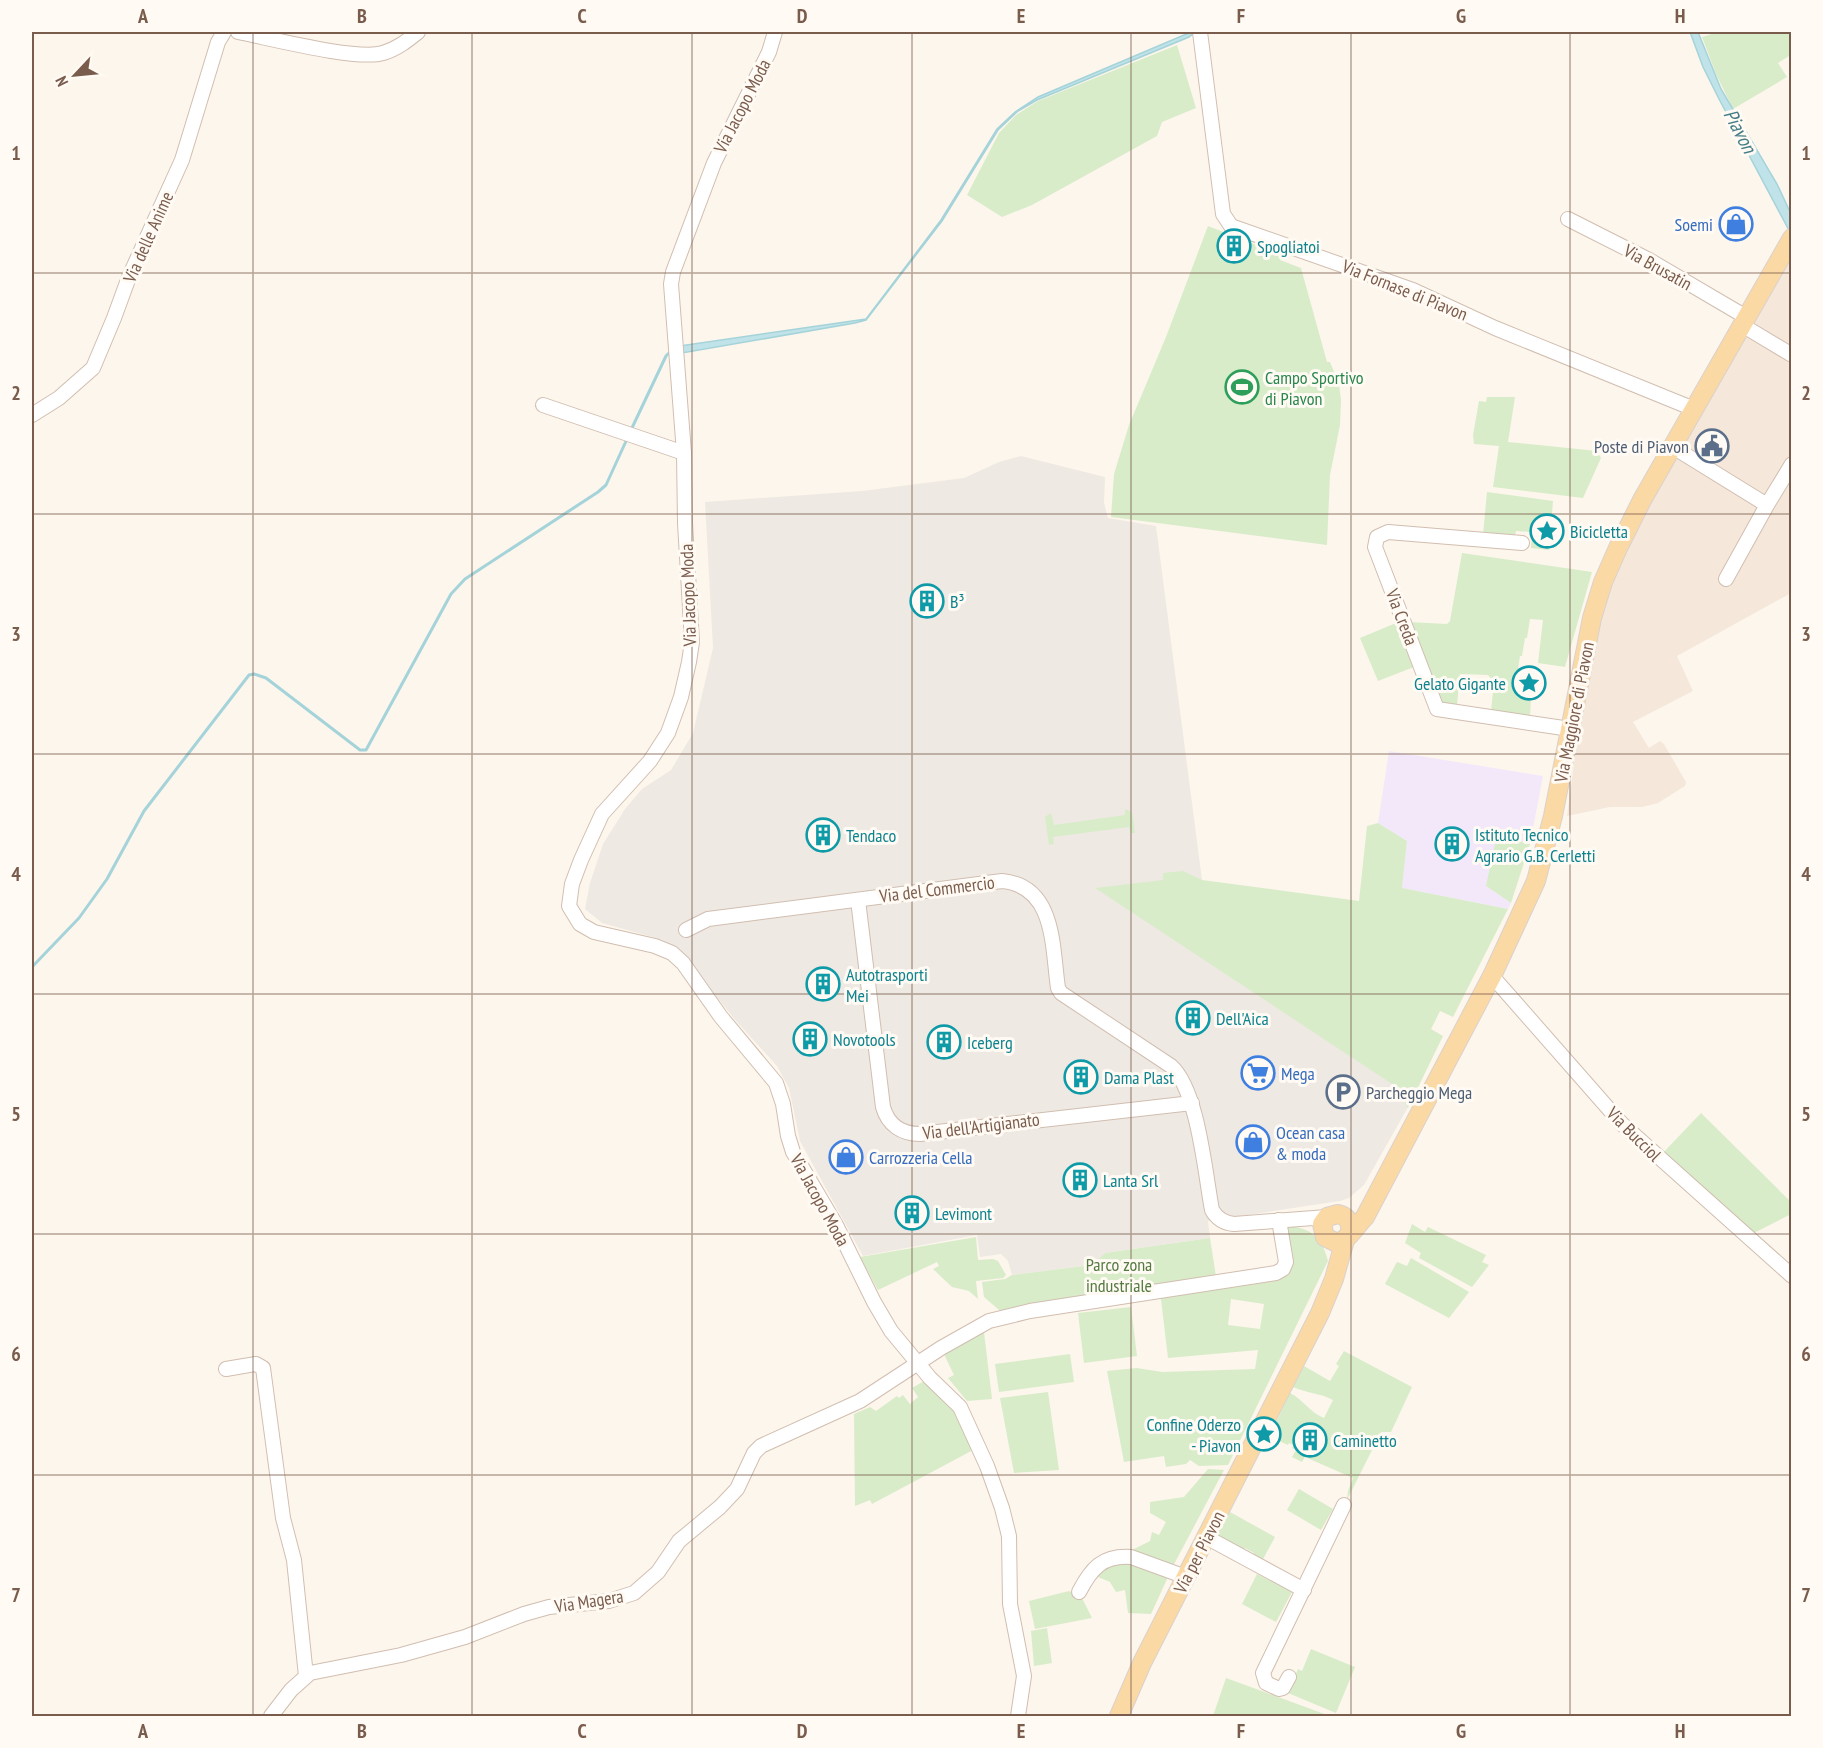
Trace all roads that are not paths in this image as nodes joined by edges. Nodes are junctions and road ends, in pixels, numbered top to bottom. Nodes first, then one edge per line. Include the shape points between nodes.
1 (224, 32) edge
2 (238, 32) edge
3 (418, 32) edge
4 (776, 32) edge
5 (1200, 32) edge
6 (1568, 219) dead end
7 (1791, 239) edge
8 (1744, 321) junction
9 (1791, 355) edge
10 (543, 405) dead end
11 (1694, 409) junction
12 (32, 415) edge
13 (1672, 447) junction
14 (684, 453) junction
15 (1791, 464) edge
16 (1767, 505) junction
17 (1522, 543) dead end
18 (1726, 579) dead end
19 (1570, 729) junction
20 (858, 900) junction
21 (686, 930) dead end
22 (1492, 976) junction
23 (1192, 1103) junction
24 (1279, 1220) junction
25 (1337, 1230) junction
26 (1791, 1276) edge
27 (916, 1363) junction
28 (226, 1369) dead end
29 (1344, 1505) dead end
30 (1206, 1537) junction
31 (1186, 1577) junction
32 (1304, 1590) junction
33 (1079, 1592) dead end
34 (306, 1676) junction
35 (1289, 1677) dead end
36 (271, 1716) edge
37 (1018, 1716) edge
38 (1119, 1716) edge

1 - 12 street, Via delle Anime via 182,160 93,368 59,398
2 - 3 street via 373,55 392,50
4 - 14 street, Via Jacopo Moda via 714,163 673,272
5 - 11 street, Via Fornase di Piavon via 1223,214 1231,226 1413,290 1495,328
6 - 8 street, Via Brusatin via 1649,260
7 - 8 main road, Via Maggiore di Piavon
8 - 9 street, Via Brusatin
8 - 11 main road, Via Maggiore di Piavon
10 - 14 street
11 - 13 main road, Via Maggiore di Piavon
13 - 16 street
13 - 19 main road, Via Maggiore di Piavon via 1603,582
14 - 27 street, Via Jacopo Moda via 692,642 681,697 668,733 650,761 602,814 572,884 569,906 580,924 594,932 672,953 776,1083 793,1152 891,1331
15 - 16 street
16 - 18 street
17 - 19 street, Via Creda via 1388,532 1377,537 1375,547 1437,709
19 - 22 main road, Via Maggiore di Piavon via 1541,866
20 - 21 street, Via del Commercio via 708,919
20 - 23 street, Via del Commercio via 1002,880 1026,888 1038,897 1049,921 1061,993 1171,1066 1184,1082
20 - 23 street, Via dell'Artigianato via 883,1107 900,1130 920,1134
22 - 25 main road, Via Maggiore di Piavon via 1365,1217
22 - 26 street, Via Bucciol via 1622,1124
23 - 24 street, Via del Commercio via 1215,1215 1234,1224
24 - 25 street, Via del Commercio
24 - 27 street via 1286,1262 1276,1273 1006,1316 986,1322
25 - 30 main road, Via per Piavon via 1334,1279 1320,1313
27 - 34 street, Via Magera via 860,1401 760,1446 737,1489 679,1541 658,1572 634,1593 609,1601 539,1610 465,1637
27 - 37 street, Via Jacopo Moda via 960,1407 1002,1508 1009,1536 1010,1604 1024,1676
28 - 34 street via 256,1364 262,1368 283,1518 294,1560
29 - 32 street
30 - 31 main road, Via per Piavon
30 - 32 street
31 - 33 street via 1124,1557 1094,1568
31 - 38 main road, Via per Piavon
32 - 35 street via 1263,1673 1266,1683 1279,1689
34 - 36 street

